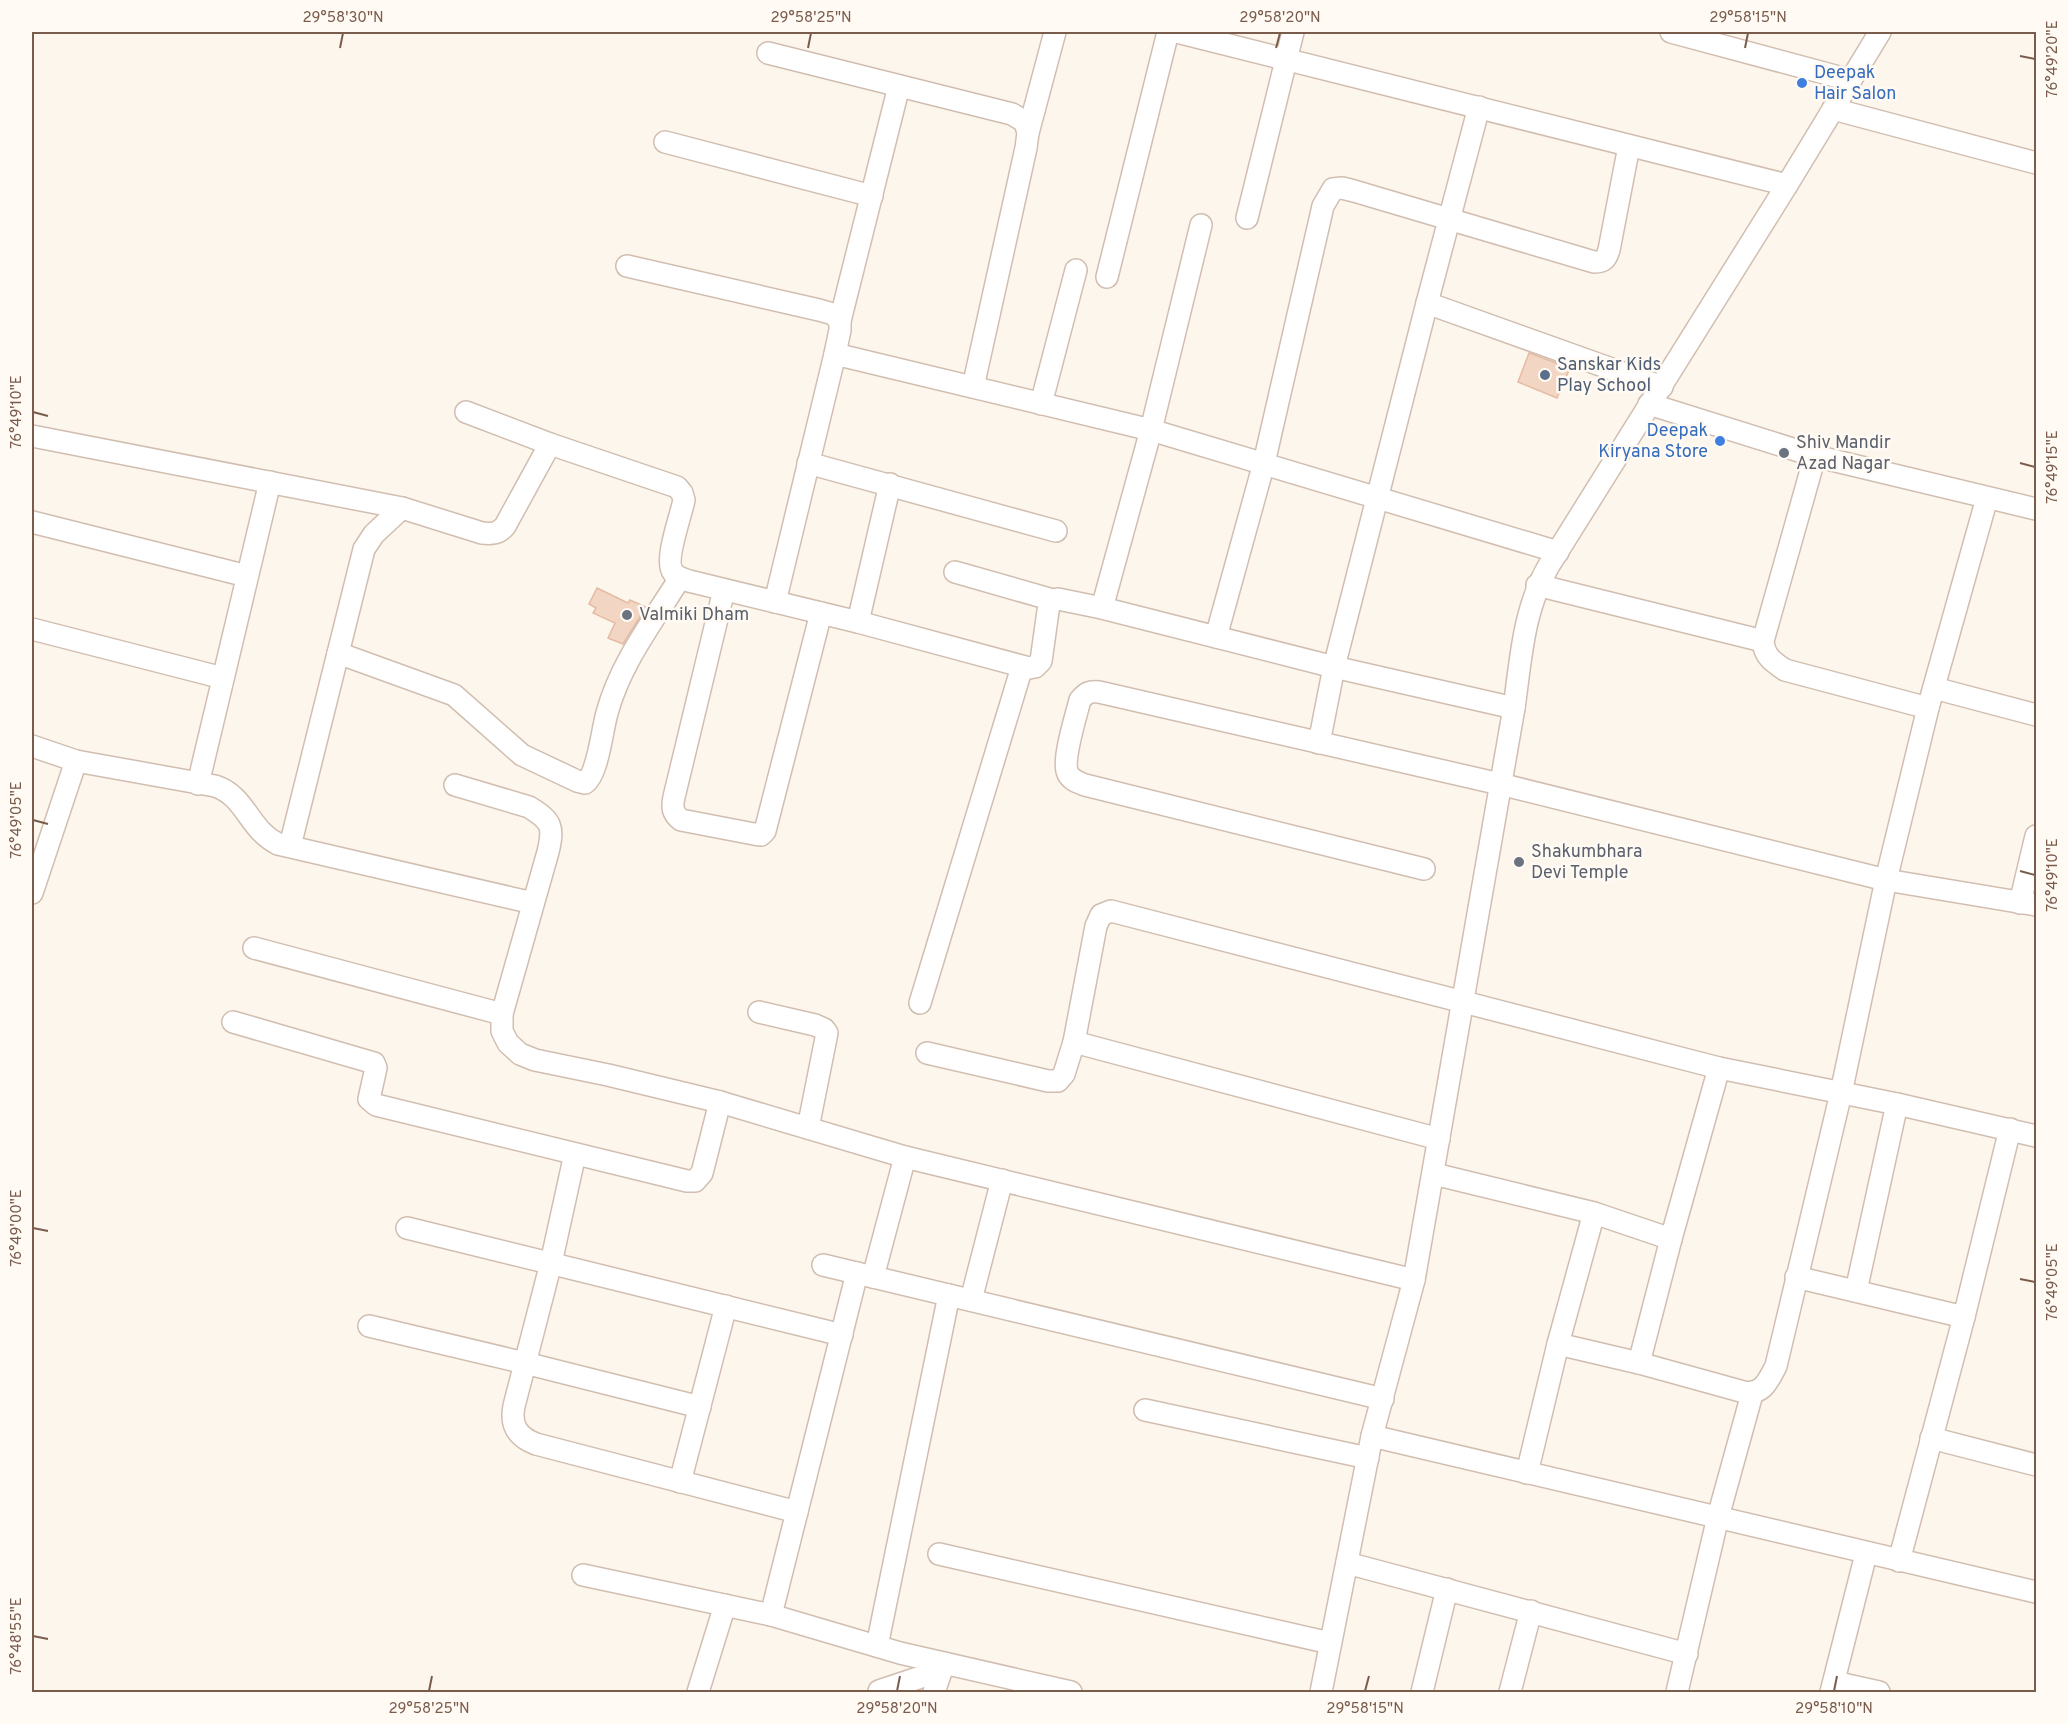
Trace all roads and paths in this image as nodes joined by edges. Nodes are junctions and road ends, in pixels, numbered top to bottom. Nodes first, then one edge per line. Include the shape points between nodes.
1 (1054, 32) edge
2 (1168, 32) edge
3 (1177, 32) edge
4 (1293, 32) edge
5 (1671, 32) edge
6 (1880, 32) edge
7 (768, 54) dead end
8 (1286, 59) junction
9 (1850, 80) junction
10 (899, 86) junction
11 (1479, 107) junction
12 (1833, 108) junction
13 (1028, 133) junction
14 (665, 142) dead end
15 (1629, 146) junction
16 (2037, 163) edge
17 (1787, 185) junction
18 (872, 196) junction
19 (1247, 218) dead end
20 (1449, 220) junction
21 (1201, 225) dead end
22 (627, 266) dead end
23 (1076, 270) dead end
24 (1107, 277) dead end
25 (1427, 303) junction
26 (840, 321) junction
27 (835, 354) junction
28 (973, 387) junction
29 (1662, 387) junction
30 (1041, 404) junction
31 (1649, 404) junction
32 (466, 412) dead end
33 (1151, 430) junction
34 (32, 436) edge
35 (550, 444) junction
36 (1815, 456) junction
37 (1264, 463) junction
38 (808, 464) junction
39 (270, 482) junction
40 (890, 484) junction
41 (1378, 497) junction
42 (1987, 498) junction
43 (402, 508) junction
44 (2037, 509) edge
45 (32, 522) edge
46 (1056, 531) dead end
47 (1558, 552) junction
48 (955, 572) dead end
49 (247, 576) junction
50 (680, 578) junction
51 (1538, 585) junction
52 (724, 590) junction
53 (1053, 600) junction
54 (775, 602) junction
55 (1102, 608) junction
56 (821, 613) junction
57 (858, 622) junction
58 (32, 629) edge
59 (1216, 637) junction
60 (1763, 640) junction
61 (338, 653) junction
62 (1022, 667) junction
63 (1334, 667) junction
64 (223, 678) junction
65 (1931, 698) junction
66 (1514, 708) junction
67 (2037, 715) edge
68 (1319, 742) junction
69 (32, 746) edge
70 (76, 761) junction
71 (198, 784) junction
72 (1500, 784) junction
73 (455, 785) dead end
74 (2037, 836) edge
75 (290, 846) junction
76 (1424, 869) dead end
77 (1886, 880) junction
78 (32, 893) edge
79 (534, 903) junction
80 (2028, 904) edge
81 (254, 948) dead end
82 (1462, 1002) junction
83 (920, 1003) dead end
84 (759, 1012) dead end
85 (502, 1014) junction
86 (232, 1022) dead end
87 (1074, 1042) junction
88 (927, 1053) dead end
89 (1719, 1068) junction
90 (1840, 1094) junction
91 (720, 1102) junction
92 (1896, 1104) junction
93 (808, 1128) junction
94 (2010, 1129) junction
95 (2037, 1136) edge
96 (1438, 1139) junction
97 (575, 1154) junction
98 (905, 1157) junction
99 (1434, 1174) junction
100 (1002, 1180) junction
101 (1594, 1213) junction
102 (408, 1228) dead end
103 (1671, 1239) junction
104 (551, 1263) junction
105 (823, 1265) dead end
106 (865, 1275) junction
107 (1796, 1277) junction
108 (1414, 1280) junction
109 (1856, 1291) junction
110 (949, 1295) junction
111 (971, 1300) junction
112 (726, 1306) junction
113 (1964, 1317) junction
114 (369, 1326) dead end
115 (842, 1335) junction
116 (1558, 1344) junction
117 (525, 1362) junction
118 (1639, 1363) junction
119 (1752, 1394) junction
120 (1383, 1399) junction
121 (700, 1407) junction
122 (1145, 1410) dead end
123 (1372, 1436) junction
124 (1931, 1438) junction
125 (1368, 1458) junction
126 (2037, 1465) edge
127 (1527, 1473) junction
128 (680, 1482) junction
129 (797, 1512) junction
130 (1718, 1517) junction
131 (939, 1554) dead end
132 (1866, 1554) junction
133 (1899, 1561) junction
134 (1347, 1563) junction
135 (583, 1575) dead end
136 (1447, 1589) junction
137 (2037, 1592) edge
138 (725, 1605) junction
139 (1531, 1611) junction
140 (771, 1615) junction
141 (1330, 1643) junction
142 (882, 1647) junction
143 (1687, 1654) junction
144 (943, 1667) junction
145 (1832, 1687) edge
146 (882, 1690) edge
147 (698, 1692) edge
148 (934, 1692) edge
149 (1071, 1692) edge
150 (1321, 1692) edge
151 (1422, 1692) edge
152 (1510, 1692) edge
153 (1677, 1692) edge
154 (1879, 1692) edge

1 - 13 street
2 - 24 street
3 - 8 street
4 - 8 street
5 - 9 street
6 - 9 street
7 - 10 street
8 - 11 street
8 - 19 street
9 - 12 street
10 - 13 street via 1012,114 1025,122
10 - 18 street
11 - 15 street
11 - 20 street
12 - 16 street
12 - 17 street
13 - 28 street
14 - 18 street
15 - 17 street
15 - 20 street via 1609,250 1602,262
17 - 29 street
18 - 26 street
20 - 25 street
20 - 37 street via 1354,191 1333,189 1323,206
21 - 33 street
22 - 26 street via 819,310
23 - 30 street
25 - 29 street
25 - 41 street
26 - 27 street
27 - 28 street
27 - 38 street
28 - 30 street
29 - 31 street
30 - 33 street
31 - 36 street
31 - 47 street
32 - 35 street
33 - 37 street
33 - 55 street
34 - 39 street
35 - 43 street via 500,532 482,533
35 - 50 street via 682,493 684,501 669,562
36 - 42 street
36 - 60 street
37 - 41 street
37 - 59 street
38 - 40 street
38 - 54 street
39 - 43 street
39 - 49 street
40 - 46 street
40 - 57 street
41 - 47 street
41 - 63 street
42 - 44 street
42 - 65 street
43 - 61 street via 364,549
45 - 49 street
47 - 51 street
48 - 53 street
49 - 64 street
50 - 52 street
50 - 61 street via 617,683 594,770 585,783 522,755 454,695
51 - 60 street
51 - 66 street via 1526,618
52 - 54 street
52 - 56 street via 674,797 672,808 681,820 761,835 765,831
53 - 55 street
53 - 62 street via 1049,604 1041,661 1035,667
54 - 56 street
55 - 59 street
56 - 57 street
57 - 62 street
58 - 64 street
59 - 63 street
60 - 65 street via 1769,659 1785,670
61 - 75 street
62 - 83 street
63 - 66 street
63 - 68 street
64 - 71 street
65 - 67 street
65 - 77 street
66 - 72 street
68 - 72 street
68 - 76 street via 1091,691 1080,700 1067,772 1084,785
69 - 70 street
70 - 71 street
70 - 78 street
71 - 75 street via 225,789 266,838
72 - 77 street
72 - 82 street
73 - 79 street via 529,807 552,827
74 - 80 street
75 - 79 street
77 - 80 street
77 - 90 street
79 - 85 street
81 - 85 street
82 - 87 street via 1111,911 1101,915 1096,926
82 - 89 street
82 - 96 street
84 - 93 street via 815,1026 827,1033
85 - 91 street via 502,1031 520,1054
86 - 97 street via 374,1063 369,1100 376,1105
87 - 88 street via 1058,1081
87 - 96 street
89 - 90 street
89 - 103 street
90 - 92 street
90 - 107 street
91 - 93 street
91 - 97 street via 702,1173 695,1181
92 - 94 street
92 - 109 street
93 - 98 street
94 - 95 street
94 - 113 street
96 - 99 street
97 - 104 street
98 - 100 street
98 - 106 street
99 - 101 street
99 - 108 street
100 - 108 street
100 - 111 street
101 - 103 street
101 - 116 street
102 - 104 street
103 - 118 street
104 - 112 street
104 - 117 street
105 - 106 street
106 - 110 street
106 - 115 street
107 - 109 street
107 - 119 street via 1776,1366 1768,1383
108 - 120 street
109 - 113 street
110 - 111 street
110 - 142 street
111 - 120 street
112 - 115 street
112 - 121 street
113 - 124 street
114 - 117 street
115 - 129 street
116 - 118 street
116 - 127 street
117 - 121 street
117 - 128 street via 512,1417 513,1425 525,1440
118 - 119 street
119 - 130 street
120 - 123 street
121 - 128 street
122 - 125 street
123 - 125 street
123 - 127 street
124 - 126 street
124 - 133 street
125 - 134 street
127 - 130 street
128 - 129 street
129 - 140 street
130 - 132 street
130 - 143 street
131 - 141 street
132 - 133 street
132 - 145 street
133 - 137 street
134 - 136 street
134 - 141 street
135 - 138 street
136 - 139 street
136 - 151 street
138 - 140 street
138 - 147 street
139 - 143 street
139 - 152 street
140 - 142 street
141 - 150 street
142 - 144 street
142 - 146 street
143 - 153 street
144 - 146 street
144 - 148 street
144 - 149 street
145 - 154 street

